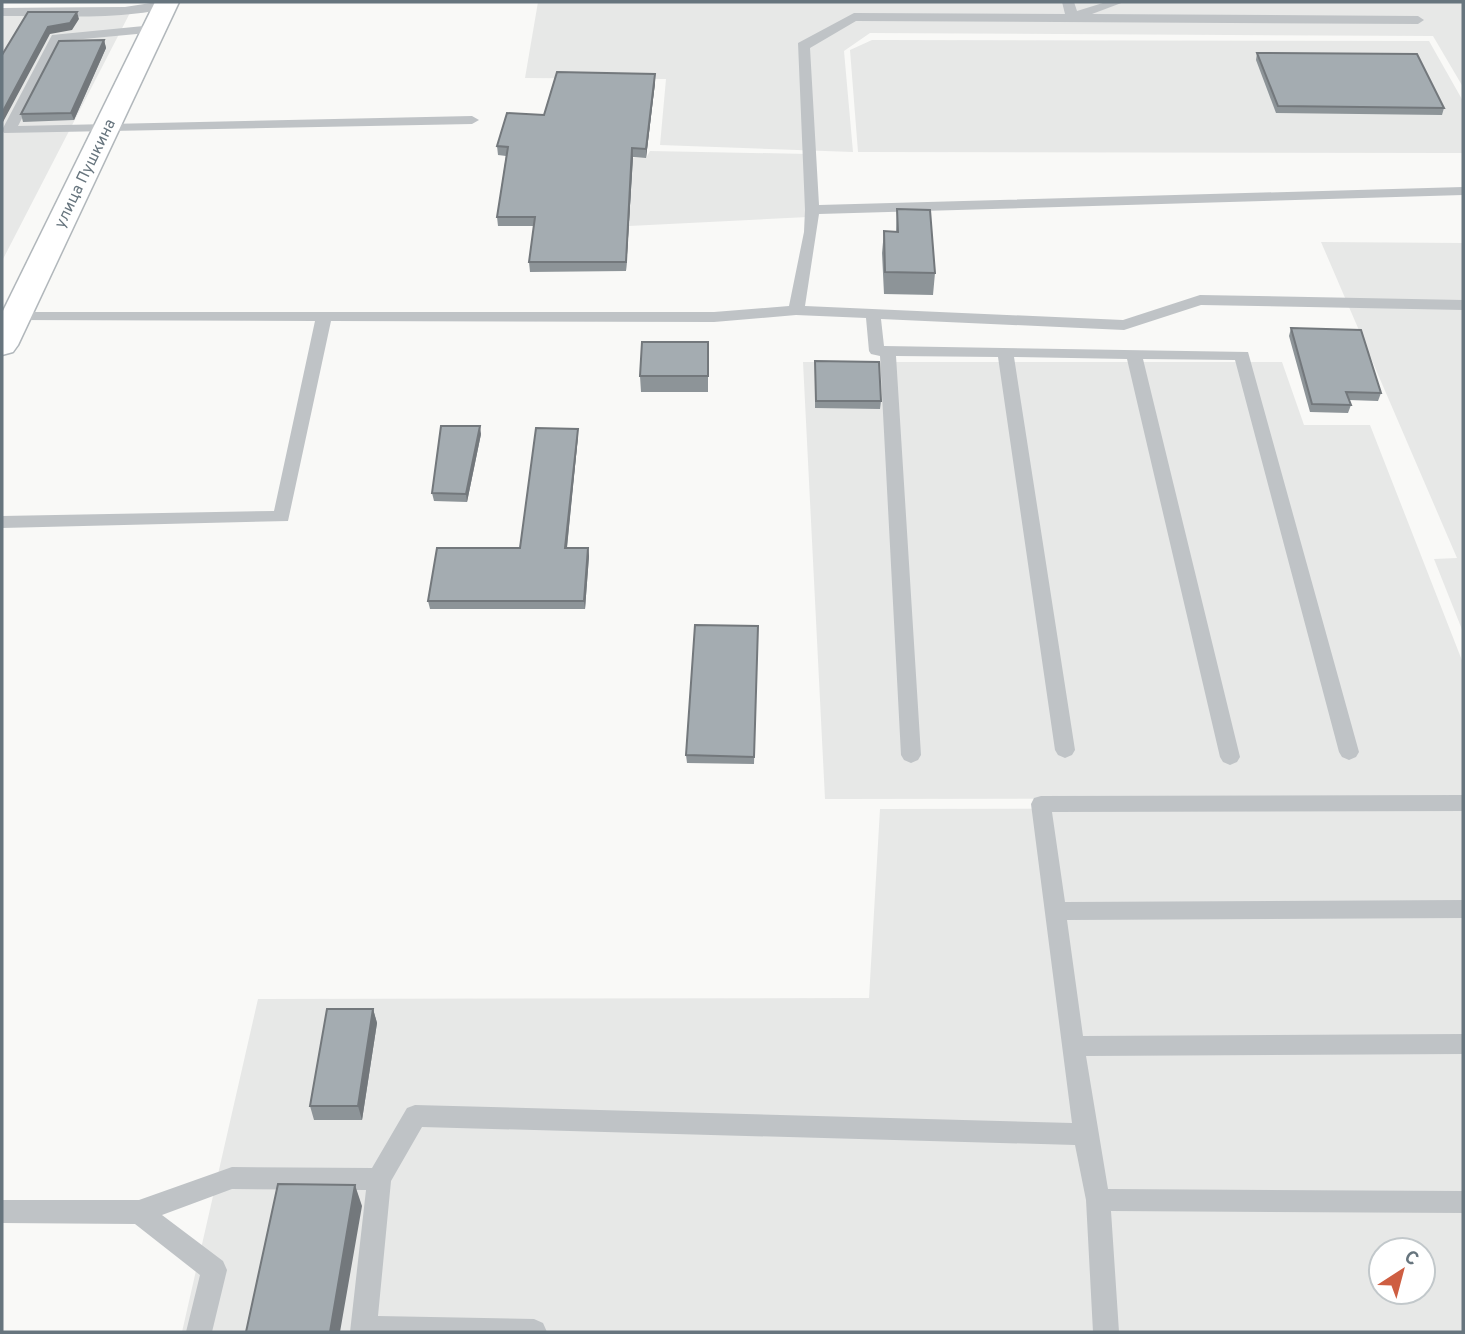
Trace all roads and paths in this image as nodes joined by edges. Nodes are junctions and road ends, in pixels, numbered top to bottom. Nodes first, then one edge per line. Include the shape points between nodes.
1 (1068, 2) edge
2 (1118, 2) edge
3 (167, 3) edge
4 (9, 12) edge
5 (1072, 17) junction
6 (2, 18) edge
7 (1418, 20) dead end
8 (154, 29) junction
9 (472, 120) dead end
10 (105, 128) junction
11 (1463, 191) edge
12 (812, 210) junction
13 (1463, 305) edge
14 (796, 310) junction
15 (873, 313) junction
16 (15, 315) junction
17 (324, 316) junction
18 (2, 345) edge
19 (888, 351) junction
20 (1005, 353) junction
21 (1135, 354) junction
22 (2, 522) edge
23 (1065, 750) dead end
24 (1349, 752) dead end
25 (911, 755) dead end
26 (1230, 757) dead end
27 (1463, 803) edge
28 (1463, 909) edge
29 (1055, 911) junction
30 (1463, 1044) edge
31 (1073, 1046) junction
32 (1085, 1134) junction
33 (379, 1179) junction
34 (1097, 1200) junction
35 (1463, 1202) edge
36 (2, 1212) edge
37 (139, 1212) junction
38 (363, 1330) edge
39 (199, 1332) edge
40 (534, 1332) edge
41 (1106, 1332) edge

1 - 5 lane
2 - 5 lane
3 - 4 lane via 125,11
3 - 8 main road, улица Пушкина
4 - 6 lane
5 - 7 lane
5 - 12 lane via 854,17 803,46
8 - 10 main road, улица Пушкина
8 - 10 lane via 57,38 9,130
9 - 10 lane
10 - 16 main road, улица Пушкина
11 - 12 lane
12 - 14 lane
13 - 15 lane via 1200,300 1124,325
14 - 15 lane
14 - 17 lane via 714,317
15 - 19 lane via 877,351
16 - 17 lane
16 - 18 main road, улица Пушкина
17 - 22 lane via 282,517
19 - 20 lane
19 - 25 lane
20 - 21 lane
20 - 23 lane
21 - 24 lane via 1242,355
21 - 26 lane
27 - 29 lane via 1041,804
28 - 29 lane
29 - 31 lane
30 - 31 lane
31 - 32 lane
32 - 33 lane via 415,1116
32 - 34 lane
33 - 37 lane via 232,1178
33 - 38 lane
34 - 35 lane
34 - 41 lane
36 - 37 lane
37 - 39 lane via 214,1270
38 - 40 lane

